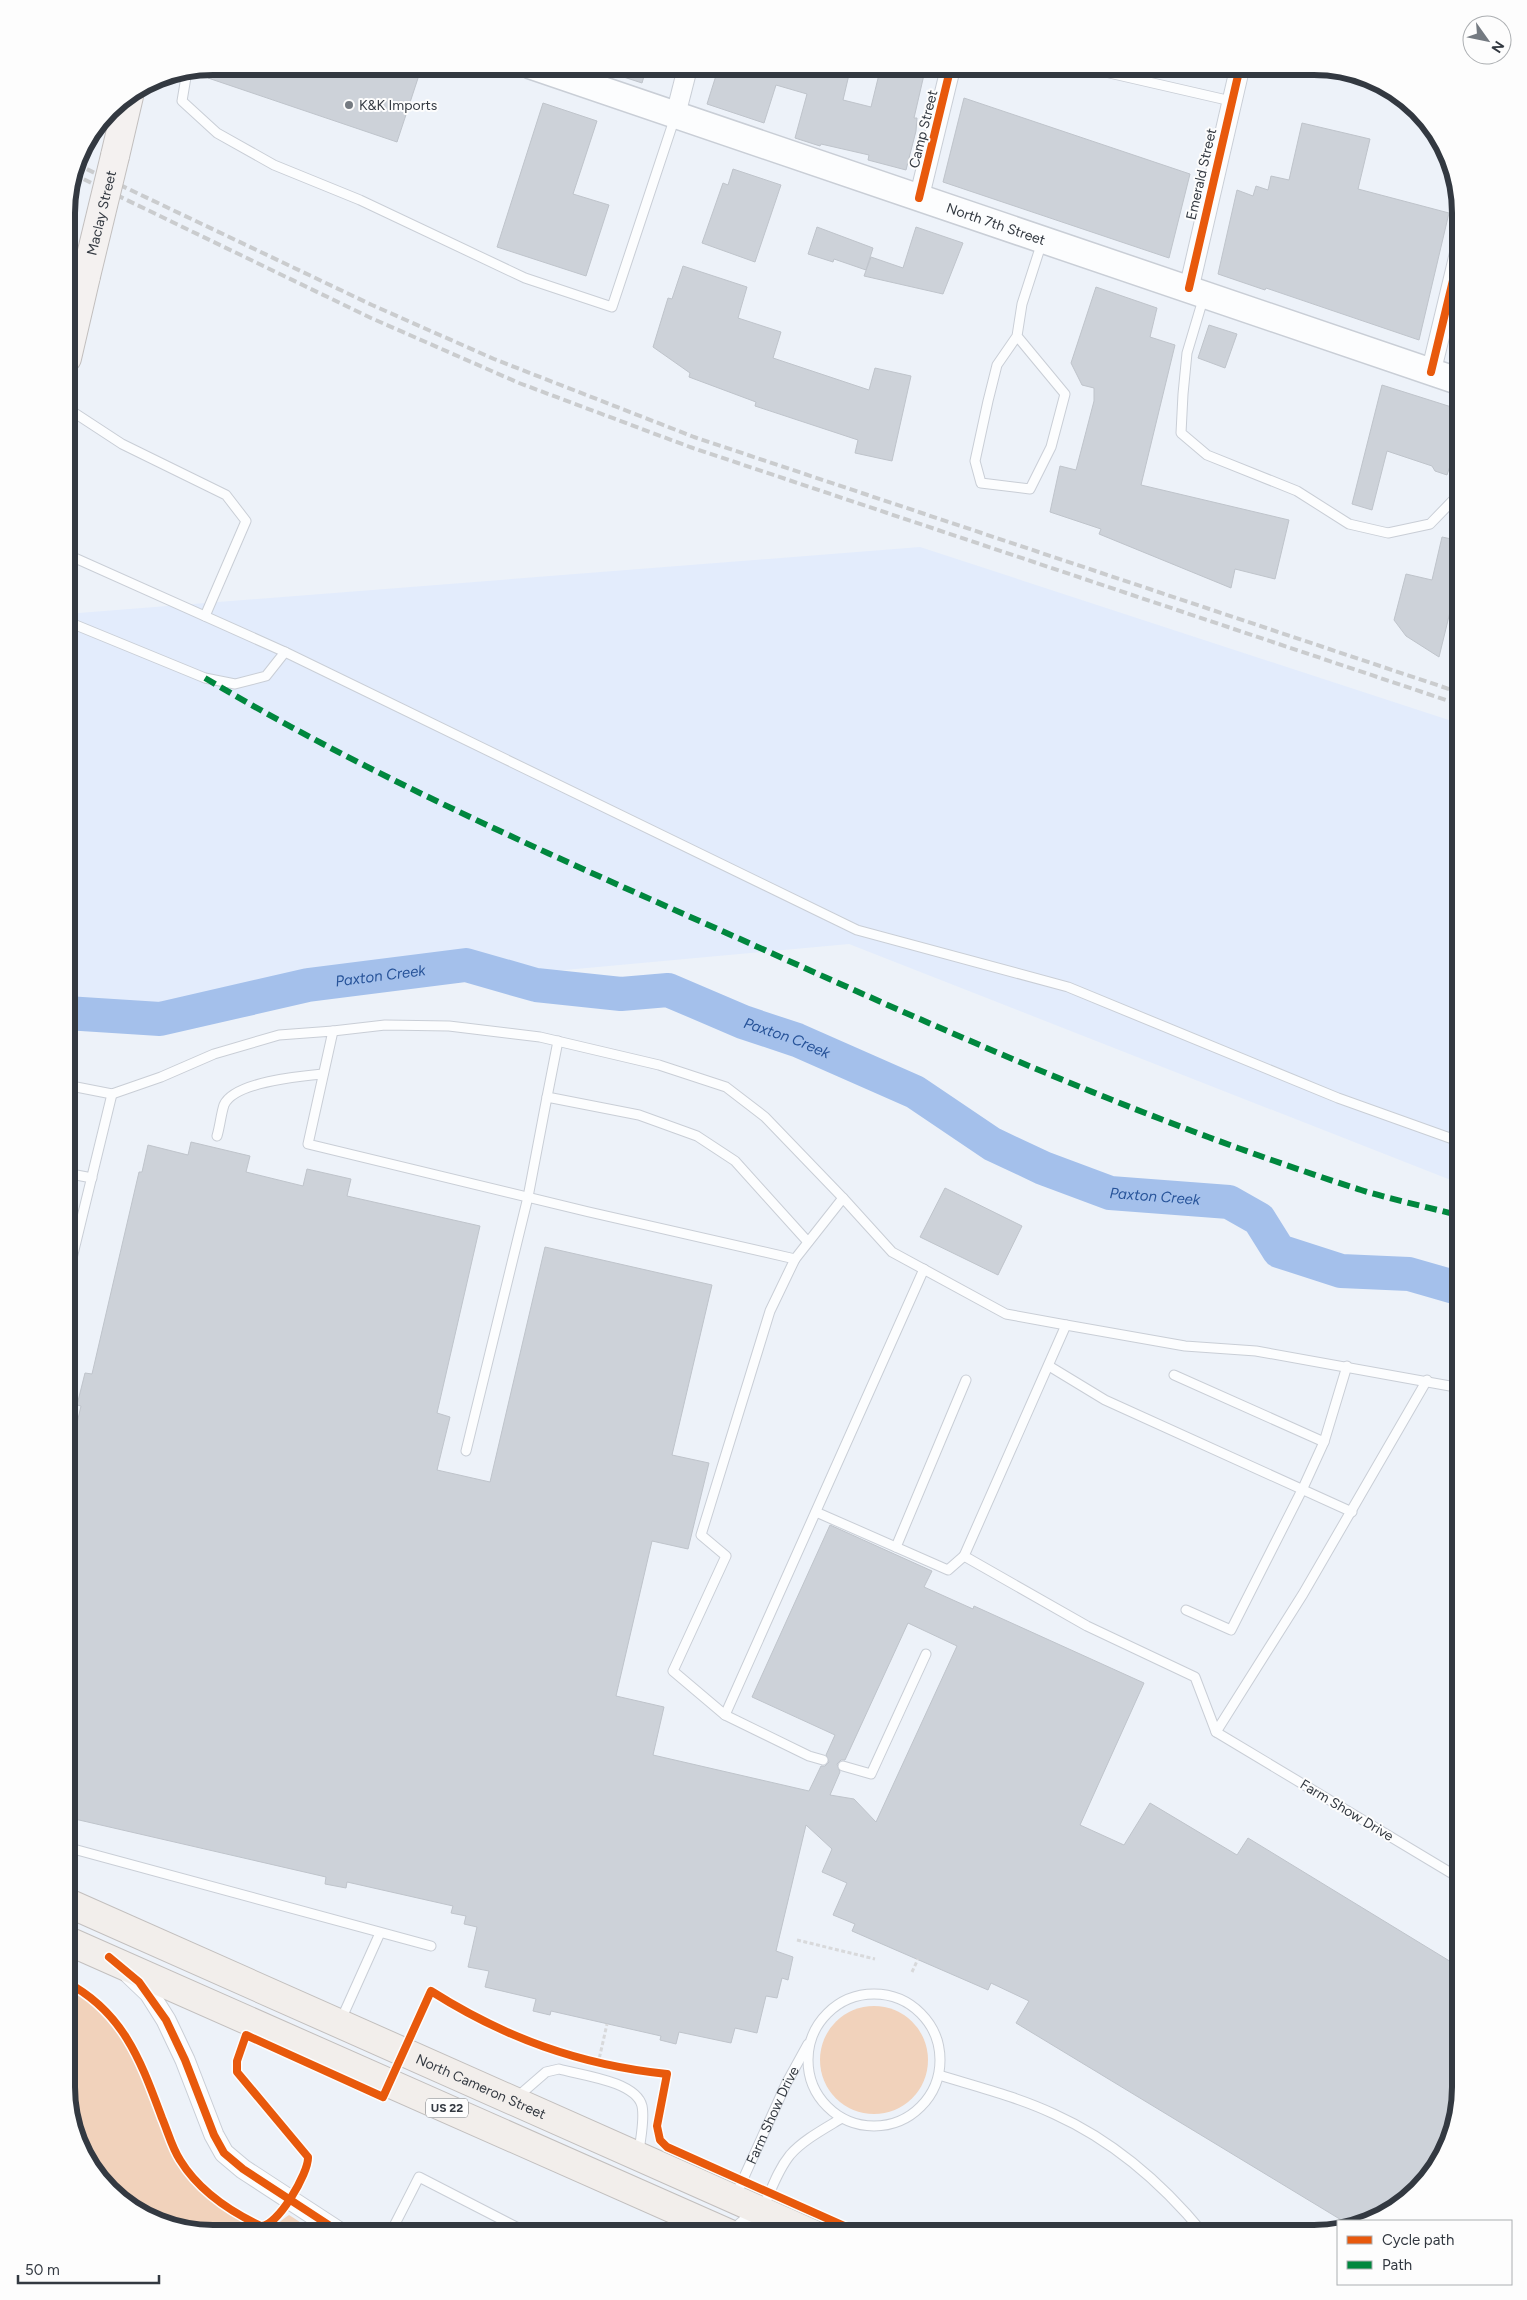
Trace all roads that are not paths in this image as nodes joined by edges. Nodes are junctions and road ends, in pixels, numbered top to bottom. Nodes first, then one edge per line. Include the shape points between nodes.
1 (558, 75) edge
2 (686, 75) edge
3 (949, 75) edge
4 (1118, 75) edge
5 (1238, 75) edge
6 (186, 78) edge
7 (1231, 101) junction
8 (127, 105) edge
9 (675, 116) junction
10 (919, 198) junction
11 (1043, 239) junction
12 (1452, 285) edge
13 (1197, 290) junction
14 (75, 321) edge
15 (1017, 336) junction
16 (1431, 372) junction
17 (1452, 379) edge
18 (75, 414) edge
19 (1452, 501) edge
20 (75, 558) edge
21 (205, 616) junction
22 (75, 625) edge
23 (285, 652) junction
24 (333, 1031) junction
25 (558, 1041) junction
26 (323, 1074) junction
27 (75, 1087) edge
28 (112, 1094) junction
29 (547, 1096) junction
30 (217, 1136) dead end
31 (1452, 1139) edge
32 (75, 1174) edge
33 (92, 1178) junction
34 (528, 1197) junction
35 (842, 1198) junction
36 (808, 1242) junction
37 (75, 1247) edge
38 (795, 1259) junction
39 (924, 1269) junction
40 (1066, 1325) junction
41 (1049, 1366) junction
42 (1347, 1366) junction
43 (1174, 1375) dead end
44 (966, 1380) dead end
45 (1427, 1380) junction
46 (1452, 1386) edge
47 (1324, 1442) junction
48 (466, 1451) dead end
49 (1303, 1488) junction
50 (816, 1512) junction
51 (1352, 1512) junction
52 (896, 1547) junction
53 (964, 1556) junction
54 (1186, 1610) dead end
55 (926, 1654) dead end
56 (725, 1715) junction
57 (1216, 1732) junction
58 (823, 1760) dead end
59 (843, 1766) dead end
60 (75, 1849) edge
61 (1452, 1874) edge
62 (75, 1906) edge
63 (380, 1933) junction
64 (75, 1944) edge
65 (431, 1946) dead end
66 (109, 1957) junction
67 (339, 2023) junction
68 (814, 2033) junction
69 (939, 2075) junction
70 (513, 2100) junction
71 (842, 2118) junction
72 (638, 2156) junction
73 (734, 2199) junction
74 (762, 2211) junction
75 (327, 2225) edge
76 (395, 2225) edge
77 (512, 2225) edge
78 (713, 2225) edge
79 (733, 2225) edge
80 (744, 2225) edge
81 (793, 2225) edge
82 (1196, 2225) edge

1 - 9 main road, North 7th Street
2 - 9 street
3 - 10 street, Camp Street
4 - 7 lane
5 - 7 street, Emerald Street
6 - 9 lane via 182,101 217,133 274,164 360,200 525,278 612,307
7 - 13 street, Emerald Street
8 - 14 main road, Maclay Street, bridge
9 - 10 main road, North 7th Street
10 - 11 main road, North 7th Street
11 - 13 main road, North 7th Street
11 - 15 lane via 1022,304
12 - 16 street
13 - 16 main road, North 7th Street
13 - 19 lane via 1182,394 1181,432 1207,455 1296,491 1349,524 1388,533 1430,524
15 - 15 lane via 1065,394 1051,447 1030,489 981,483 975,461 997,365
16 - 17 main road, North 7th Street
18 - 21 lane via 122,444 226,495 246,521
20 - 21 lane
21 - 23 lane
22 - 23 lane via 205,678 235,684 266,676
23 - 31 lane via 857,930 1068,987 1338,1098
24 - 25 lane via 385,1025 449,1026
24 - 26 lane
24 - 28 lane via 279,1035 214,1054
25 - 29 lane
25 - 35 lane via 659,1066 726,1087 766,1117
26 - 30 lane via 270,1080 235,1095 225,1103
26 - 34 lane via 308,1144
27 - 28 lane
28 - 33 lane
29 - 34 lane
29 - 36 lane via 639,1115 697,1136 735,1161
32 - 33 lane
33 - 37 lane
34 - 38 lane
34 - 48 lane
35 - 36 lane
35 - 39 lane via 892,1252
36 - 38 lane
38 - 56 lane via 770,1311 701,1535 726,1556 673,1671
39 - 40 lane via 1006,1314
39 - 50 lane
40 - 41 lane
40 - 42 lane via 1186,1346 1246,1349
41 - 49 lane via 1105,1400
41 - 53 lane
42 - 45 lane
42 - 47 lane
43 - 47 lane
44 - 52 lane
45 - 46 lane
45 - 51 lane
47 - 49 lane
49 - 51 lane
49 - 54 lane via 1231,1630
50 - 52 lane
50 - 56 lane
51 - 57 lane
52 - 53 lane via 948,1570
53 - 57 lane via 1087,1626 1195,1677
55 - 59 lane via 871,1774
56 - 58 lane
57 - 61 lane, Farm Show Drive
60 - 63 lane
62 - 67 highway, North Cameron Street / US 22
63 - 65 lane
63 - 67 lane
64 - 66 highway, US 22
66 - 75 street via 139,1982 166,2020 224,2153
66 - 78 highway, US 22
67 - 70 highway, North Cameron Street / US 22
68 - 69 lane via 830,2010 842,2002 868,1994 896,1997 920,2011 936,2034 940,2047
68 - 71 lane via 809,2074 820,2099
68 - 73 lane, Farm Show Drive via 786,2084
69 - 71 lane via 928,2100 907,2118 880,2127 867,2127
69 - 82 lane via 1020,2100 1087,2130 1149,2176
70 - 72 highway, North Cameron Street / US 22
70 - 72 lane via 552,2070 619,2084 634,2093 642,2106
71 - 74 lane via 790,2154
72 - 73 highway, North Cameron Street / US 22
73 - 74 highway, North Cameron Street / US 22
73 - 79 street
74 - 80 street
74 - 81 highway, North Cameron Street / US 22
76 - 77 lane via 419,2178

